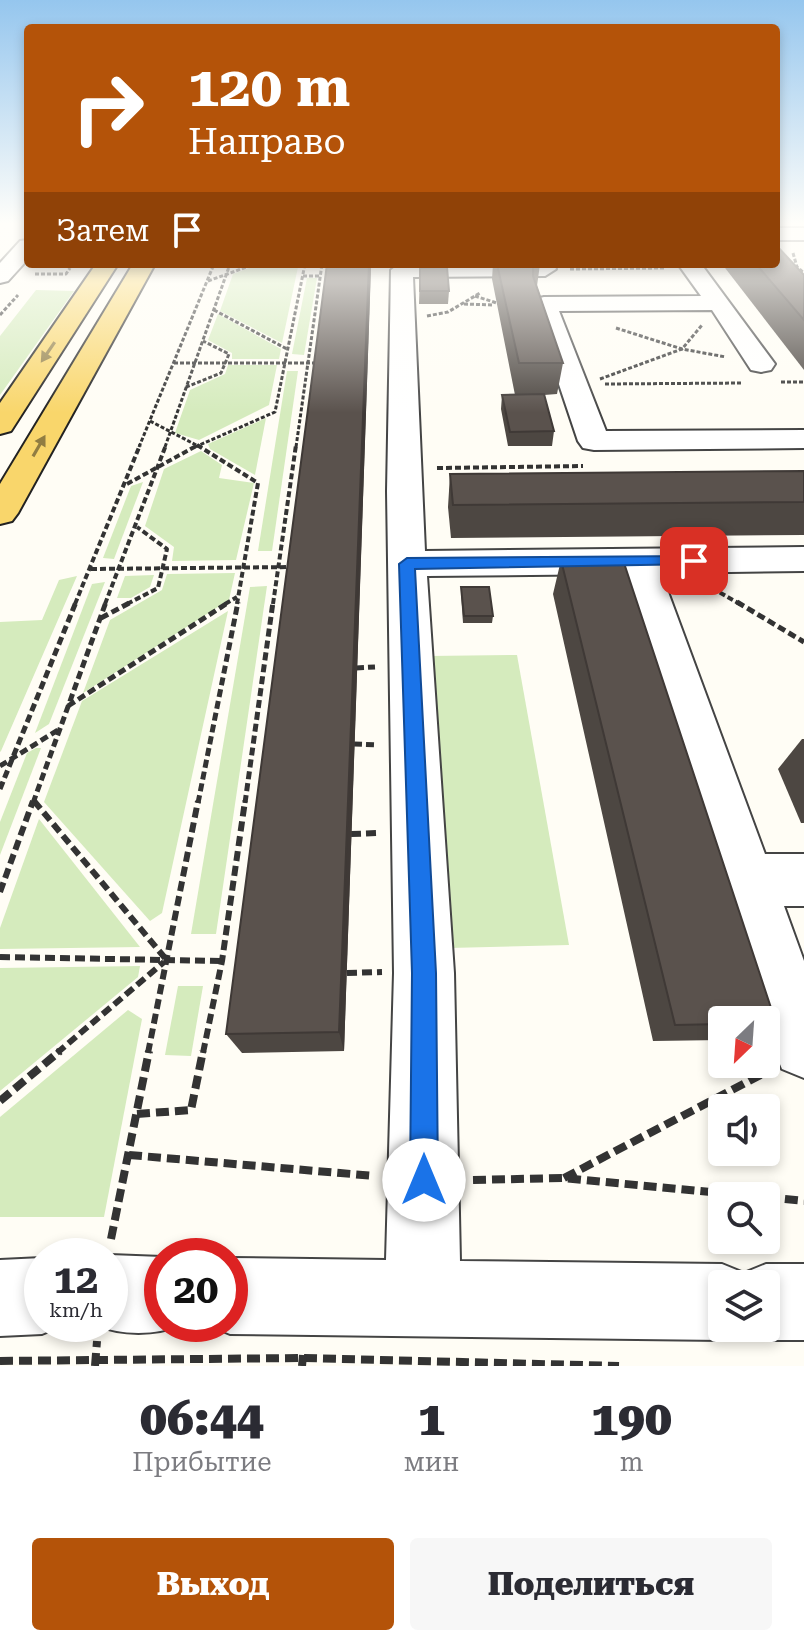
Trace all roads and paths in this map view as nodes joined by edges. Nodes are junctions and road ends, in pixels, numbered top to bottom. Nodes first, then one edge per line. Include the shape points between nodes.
1 (93, 285) edge
2 (132, 285) edge
3 (205, 285) edge
4 (222, 285) edge
5 (301, 285) edge
6 (319, 285) edge
7 (403, 285) edge
8 (490, 285) edge
9 (705, 285) edge
10 (719, 303) junction
11 (461, 304) junction
12 (499, 305) edge
13 (555, 305) junction
14 (214, 310) junction
15 (404, 321) junction
16 (203, 341) junction
17 (287, 349) junction
18 (682, 349) junction
19 (285, 362) junction
20 (174, 363) junction
21 (193, 363) junction
22 (226, 363) junction
23 (307, 363) junction
24 (322, 363) edge
25 (760, 376) junction
26 (804, 382) edge
27 (578, 384) junction
28 (186, 387) junction
29 (150, 421) junction
30 (0, 425) edge
31 (169, 433) junction
32 (804, 439) edge
33 (199, 446) junction
34 (499, 467) dead end
35 (404, 468) junction
36 (155, 469) junction
37 (126, 484) junction
38 (0, 513) edge
39 (137, 527) junction
40 (804, 559) edge
41 (652, 561) junction
42 (407, 564) junction
43 (164, 566) junction
44 (245, 566) junction
45 (280, 566) junction
46 (298, 567) edge
47 (91, 569) junction
48 (118, 569) junction
49 (237, 597) junction
50 (101, 618) junction
51 (804, 642) edge
52 (67, 707) junction
53 (59, 730) junction
54 (12, 758) junction
55 (0, 766) edge
56 (0, 789) edge
57 (34, 801) junction
58 (747, 880) junction
59 (804, 880) edge
60 (0, 892) edge
61 (0, 957) edge
62 (165, 960) junction
63 (222, 961) junction
64 (387, 972) dead end
65 (347, 973) dead end
66 (790, 1057) edge
67 (0, 1101) edge
68 (137, 1114) junction
69 (563, 1178) dead end
70 (780, 1198) edge
71 (804, 1201) edge
72 (117, 1238) edge
73 (248, 1296) edge
74 (24, 1297) edge
75 (0, 1298) edge
76 (423, 1300) junction
77 (708, 1302) edge
78 (780, 1302) edge
79 (804, 1302) edge
80 (128, 1321) edge
81 (44, 1342) edge
82 (0, 1361) edge
83 (619, 1366) edge

1 -> 30 main road
38 -> 2 main road
3 - 20 path
4 - 14 path
5 - 17 path
6 - 23 path
7 - 15 lane
8 - 11 path
9 - 10 lane
10 - 13 lane
10 - 25 lane
11 - 12 path
11 - 15 path
13 - 18 path
13 - 27 lane via 544,304
14 - 16 path
14 - 17 path
15 - 35 lane
16 - 21 path
16 - 22 path via 229,354
17 - 19 path
18 - 25 path
18 - 27 path
19 - 22 path
19 - 23 path
19 - 33 path via 275,412
20 - 21 path
20 - 29 path
21 - 22 path
21 - 28 path
22 - 28 path via 221,373
23 - 24 path
23 - 45 path
25 - 26 path
25 - 27 path
27 - 32 lane via 594,441
28 - 31 path
29 - 31 path
29 - 37 path
31 - 33 path
31 - 36 path
33 - 36 path
33 - 44 path via 258,483
34 - 35 path
35 - 42 lane
36 - 37 path
36 - 39 path
37 - 47 path
39 - 43 path via 167,549
39 - 48 path
40 - 41 lane
41 - 42 lane
41 - 51 path
41 - 58 lane
42 - 76 lane via 424,973
43 - 44 path
43 - 48 path
43 - 50 path via 158,588
44 - 45 path
44 - 49 path
45 - 46 path
45 - 63 path
47 - 48 path
47 - 54 path
48 - 50 path
49 - 52 path
49 - 62 path
50 - 52 path
52 - 53 path
53 - 54 path
53 - 57 path
54 - 55 path
54 - 56 path
57 - 60 path
57 - 62 path
58 - 59 lane
58 - 66 lane
61 - 62 path
62 - 63 path
62 - 67 path
62 - 68 path
63 - 68 path via 191,1110
64 - 65 path
66 - 69 path
68 - 72 path
70 - 71 path
73 - 76 lane
74 - 75 lane
76 - 77 lane
78 - 79 lane
80 - 83 path via 303,1358
81 - 82 path

